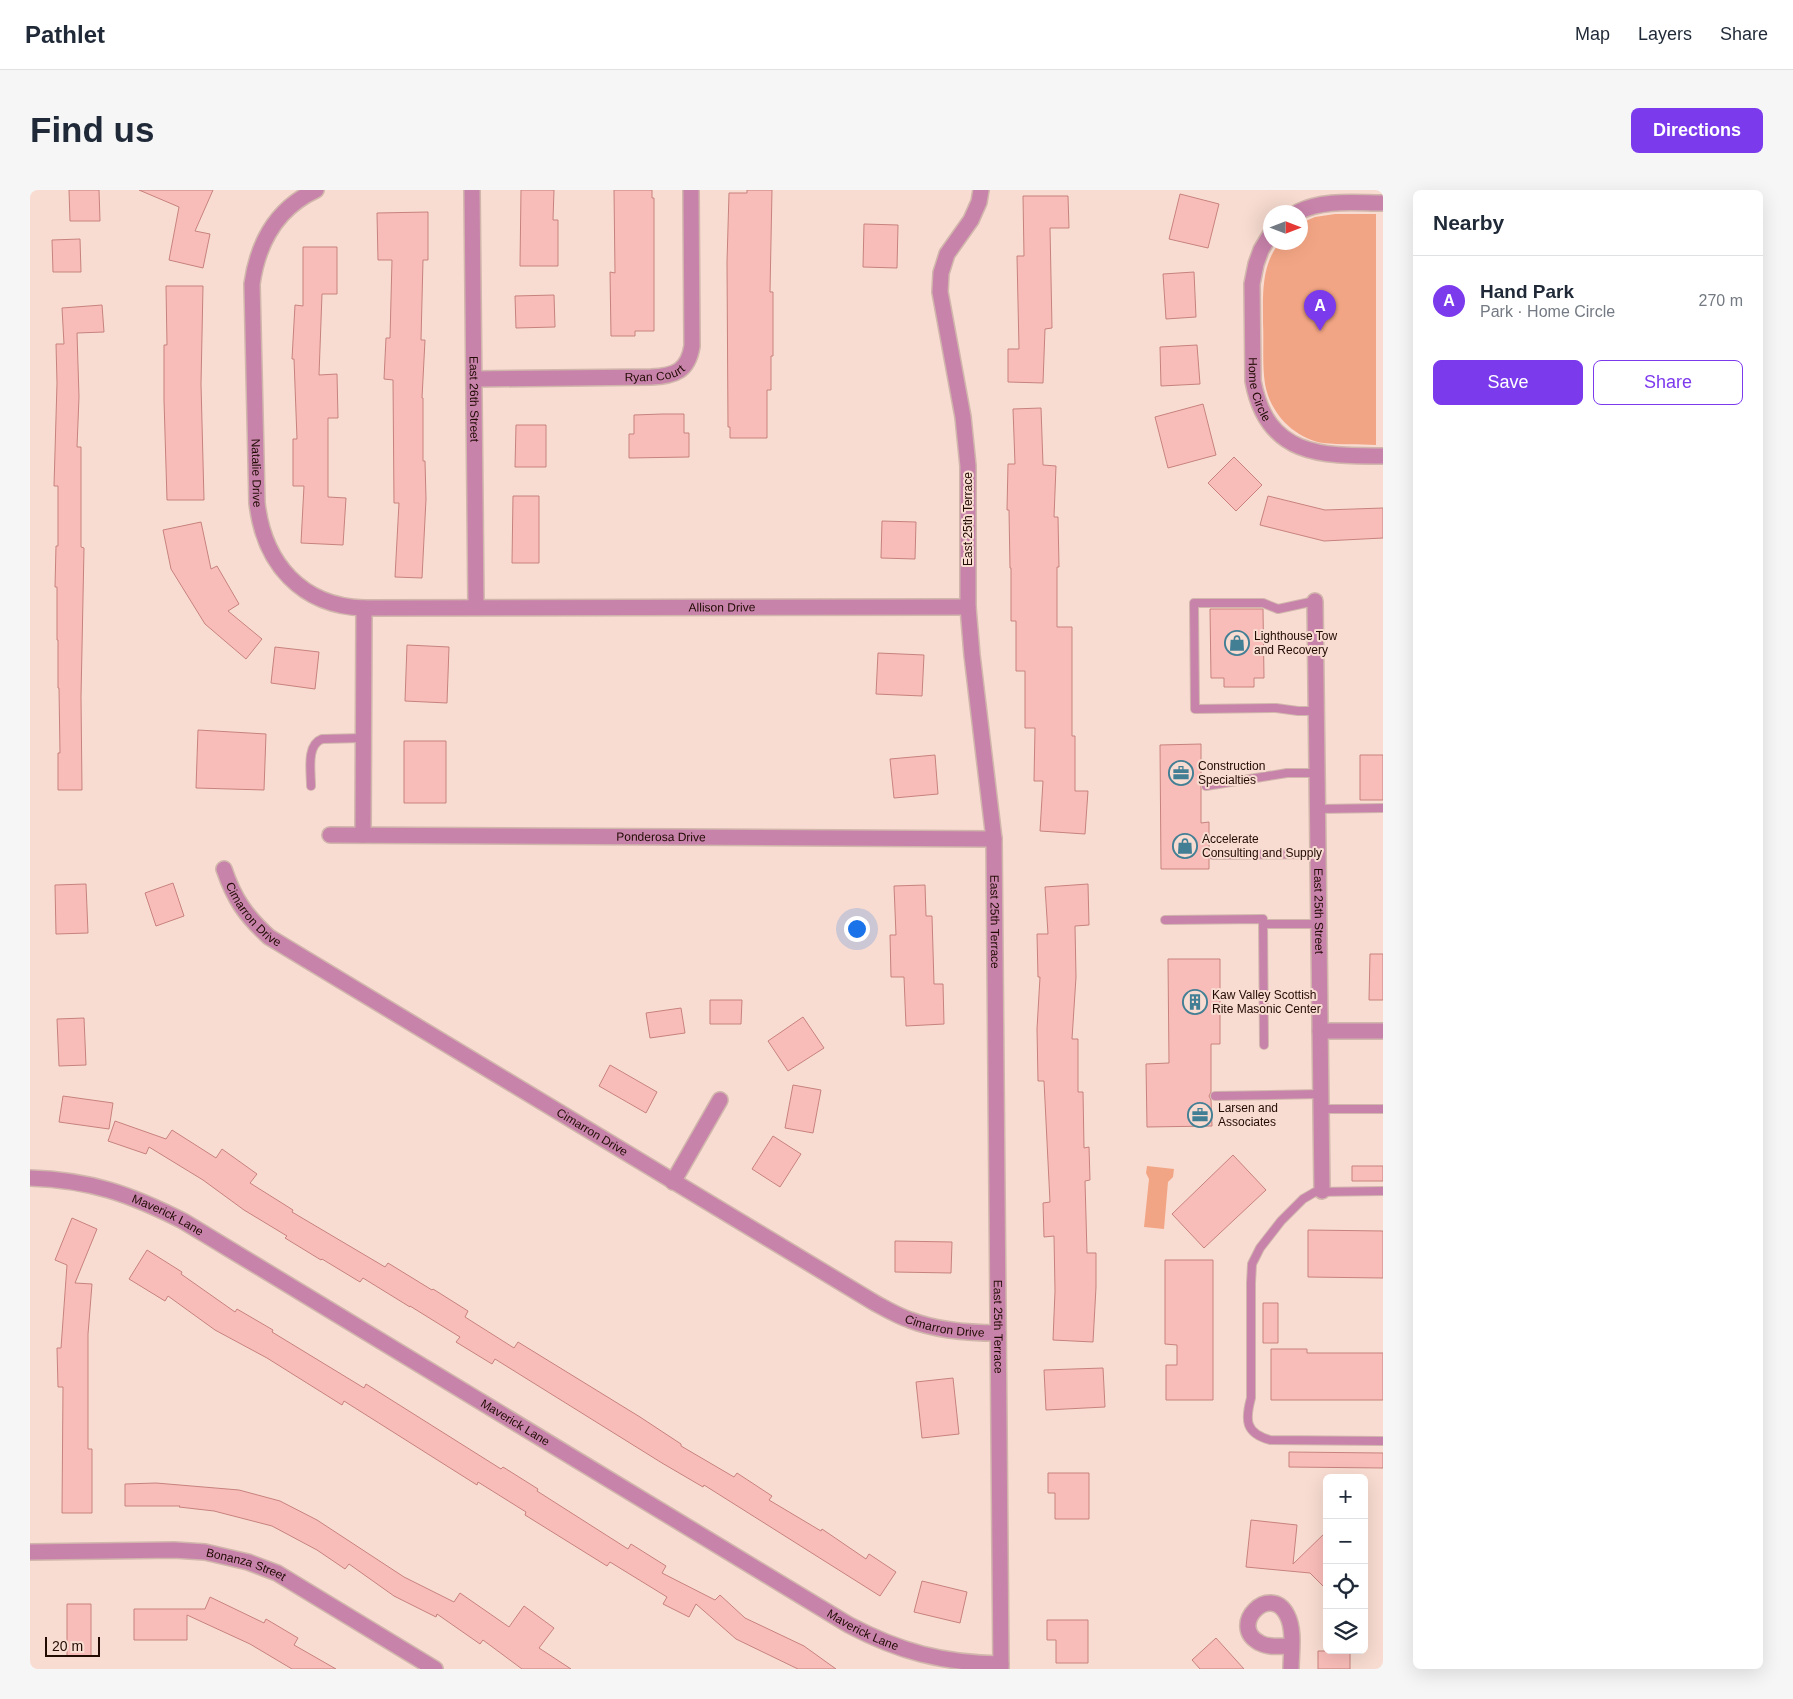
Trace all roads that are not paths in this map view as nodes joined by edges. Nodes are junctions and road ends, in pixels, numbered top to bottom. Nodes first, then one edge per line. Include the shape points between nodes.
1 (316, 190) edge
2 (472, 190) edge
3 (691, 190) edge
4 (981, 190) edge
5 (1383, 203) edge
6 (1308, 208) edge
7 (1263, 246) edge
8 (475, 379) junction
9 (1383, 456) edge
10 (1315, 601) joint
11 (476, 606) junction
12 (968, 607) junction
13 (364, 608) junction
14 (1316, 711) junction
15 (363, 738) junction
16 (1317, 773) junction
17 (310, 786) dead end
18 (1206, 786) dead end
19 (1383, 808) edge
20 (1317, 809) junction
21 (330, 835) dead end
22 (363, 835) junction
23 (994, 839) junction
24 (1318, 854) junction
25 (1213, 855) dead end
26 (224, 869) dead end
27 (1165, 920) dead end
28 (1263, 924) junction
29 (1319, 924) junction
30 (1320, 1031) junction
31 (1383, 1031) edge
32 (1264, 1045) dead end
33 (1215, 1096) dead end
34 (720, 1100) dead end
35 (1321, 1102) junction
36 (1383, 1109) edge
37 (30, 1178) edge
38 (673, 1182) junction
39 (1383, 1191) edge
40 (1322, 1192) junction
41 (998, 1334) junction
42 (1383, 1442) edge
43 (30, 1552) edge
44 (1291, 1646) dead end
45 (1001, 1667) edge
46 (435, 1669) edge
47 (1291, 1669) edge

1 - 13 street, Natalie Drive via 282,214 270,229 255,264 252,284 259,523 274,558 305,591 341,606
2 - 8 street, East 26th Street
3 - 8 street, Ryan Court via 692,346 685,366 677,373 651,377
4 - 12 street, East 25th Terrace via 971,220 947,254 940,292 963,417 968,466
5 - 6 street via 1334,203
7 - 9 street, Home Circle via 1252,284 1253,381 1263,412 1286,440 1308,451
8 - 11 street, East 26th Street
10 - 14 street, East 25th Street
10 - 14 lane via 1278,609 1263,603 1194,603 1195,709
11 - 12 street, Allison Drive
11 - 13 street, Natalie Drive
12 - 23 street, East 25th Terrace
13 - 15 street
14 - 16 street, East 25th Street
15 - 17 lane via 316,741 311,752
15 - 22 street
16 - 18 lane via 1287,773
16 - 20 street, East 25th Street
19 - 20 lane
20 - 24 street, East 25th Street
21 - 22 street, Ponderosa Drive
22 - 23 street, Ponderosa Drive
23 - 41 street, East 25th Terrace
24 - 25 lane
24 - 29 street, East 25th Street
26 - 38 street, Cimarron Drive via 242,908 269,937
27 - 28 lane via 1263,920
28 - 29 lane
28 - 32 lane
29 - 30 street, East 25th Street
30 - 31 street
30 - 35 street, East 25th Street
33 - 35 lane
34 - 38 street
35 - 36 lane
35 - 40 street, East 25th Street
37 - 45 street, Maverick Lane via 93,1185 140,1200 183,1221 874,1638 936,1658
38 - 41 street, Cimarron Drive via 875,1303 911,1321 940,1329
39 - 40 lane
40 - 42 lane via 1303,1199 1260,1248 1252,1264 1251,1398 1246,1417 1254,1432 1270,1440
41 - 45 street, East 25th Terrace
43 - 46 street, Bonanza Street via 174,1550 205,1552 248,1562 277,1573
44 - 47 street

